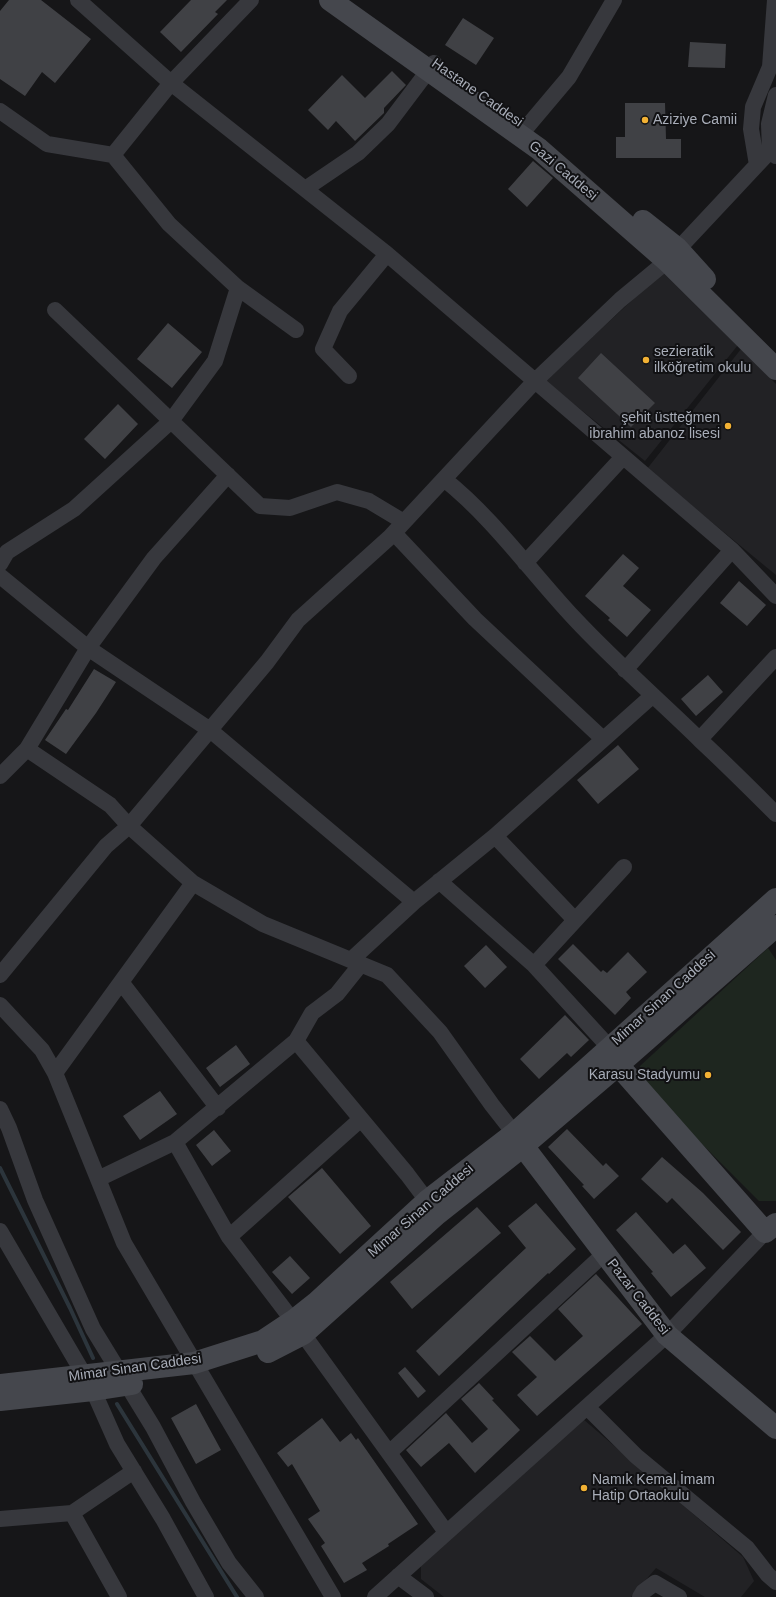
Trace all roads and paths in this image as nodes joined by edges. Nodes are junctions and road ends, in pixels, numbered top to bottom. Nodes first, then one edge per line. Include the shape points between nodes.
1 (78, 0) edge
2 (251, 0) edge
3 (330, 0) edge
4 (350, 0) edge
5 (614, 0) edge
6 (775, 0) edge
7 (431, 67) junction
8 (171, 83) junction
9 (776, 95) edge
10 (0, 111) edge
11 (526, 128) junction
12 (773, 153) edge
13 (113, 155) junction
14 (757, 165) junction
15 (305, 189) junction
16 (387, 254) junction
17 (672, 254) junction
18 (238, 288) junction
19 (55, 310) dead end
20 (296, 330) dead end
21 (776, 351) edge
22 (776, 369) edge
23 (349, 376) dead end
24 (535, 381) junction
25 (171, 421) junction
26 (623, 457) junction
27 (228, 475) junction
28 (444, 479) junction
29 (399, 528) junction
30 (732, 550) junction
31 (525, 563) junction
32 (0, 564) edge
33 (0, 576) edge
34 (776, 596) edge
35 (88, 648) junction
36 (776, 657) edge
37 (625, 670) junction
38 (652, 696) junction
39 (210, 730) junction
40 (603, 739) junction
41 (700, 739) junction
42 (27, 749) junction
43 (0, 776) edge
44 (776, 814) edge
45 (129, 826) junction
46 (495, 836) junction
47 (624, 867) dead end
48 (439, 881) junction
49 (192, 883) junction
50 (776, 899) edge
51 (414, 902) junction
52 (575, 920) junction
53 (776, 926) edge
54 (356, 962) junction
55 (534, 965) junction
56 (0, 974) edge
57 (121, 982) junction
58 (0, 1005) edge
59 (296, 1041) junction
60 (613, 1056) junction
61 (55, 1073) junction
62 (218, 1108) junction
63 (0, 1109) edge
64 (361, 1119) junction
65 (519, 1139) junction
66 (175, 1142) junction
67 (98, 1179) junction
68 (432, 1208) junction
69 (770, 1228) edge
70 (0, 1231) edge
71 (229, 1238) junction
72 (604, 1254) junction
73 (298, 1328) junction
74 (667, 1335) junction
75 (196, 1367) junction
76 (123, 1378) junction
77 (89, 1383) junction
78 (0, 1385) edge
79 (0, 1400) edge
80 (587, 1407) junction
81 (776, 1428) edge
82 (389, 1453) junction
83 (134, 1471) junction
84 (72, 1513) junction
85 (0, 1520) edge
86 (446, 1532) junction
87 (398, 1576) junction
88 (776, 1582) edge
89 (120, 1597) edge
90 (206, 1597) edge
91 (256, 1597) edge
92 (333, 1597) edge
93 (375, 1597) edge
94 (426, 1597) edge
95 (640, 1597) edge
96 (679, 1597) edge

1 - 8 street
2 - 8 street
3 - 7 main road, Gazi Caddesi
4 - 7 main road, Hastane Caddesi
5 - 11 street via 569,77
6 - 14 street via 770,67 753,107 751,129
7 - 11 main road, Hastane Caddesi
7 - 15 street via 388,124 358,154
7 - 17 main road, Gazi Caddesi
8 - 13 street
8 - 15 street
9 - 12 street via 769,124
10 - 13 street via 47,144
11 - 17 main road, Hastane Caddesi
12 - 14 street
13 - 18 street via 169,224
14 - 17 street
15 - 16 street
16 - 23 street via 340,311 323,349
16 - 24 street
17 - 21 main road, Hastane Caddesi
17 - 22 main road, Gazi Caddesi
17 - 24 street
18 - 20 street
18 - 25 street via 215,361
19 - 25 street
24 - 26 street
24 - 28 street
25 - 27 street
25 - 32 street via 74,509 7,552
26 - 30 street
26 - 31 street
27 - 29 street via 260,506 290,508 337,492 370,501
27 - 35 street via 154,558
28 - 29 street
28 - 31 street via 466,497 512,545
29 - 39 street via 298,620
29 - 40 street via 474,619
30 - 34 street
30 - 37 street
31 - 37 street
33 - 35 street
35 - 39 street
35 - 42 street
36 - 41 street
37 - 38 street
38 - 40 street
38 - 41 street
39 - 45 street
39 - 51 street
40 - 46 street
41 - 44 street
42 - 43 street
42 - 45 street via 110,805
45 - 49 street
45 - 56 street via 106,846
46 - 48 street
46 - 52 street
47 - 52 street
48 - 51 street
48 - 55 street
49 - 54 street via 263,924
49 - 57 street
50 - 60 main road, Mimar Sinan Caddesi
51 - 54 street
52 - 55 street
53 - 60 main road, Mimar Sinan Caddesi
54 - 59 street via 337,994 312,1013
54 - 65 street via 387,975 440,1032
55 - 60 street
57 - 61 street
57 - 62 street
58 - 61 street via 42,1050
59 - 62 street
59 - 64 street
60 - 65 main road, Mimar Sinan Caddesi
60 - 69 main road
61 - 67 street
62 - 66 street
63 - 76 street via 68,1277 93,1329
64 - 68 street
64 - 71 street
65 - 68 main road, Mimar Sinan Caddesi
65 - 72 main road, Pazar Caddesi
66 - 67 street
66 - 71 street
67 - 75 street via 124,1243
68 - 73 main road, Mimar Sinan Caddesi
69 - 74 street
70 - 77 street
71 - 73 street
72 - 74 main road, Pazar Caddesi
72 - 82 street
73 - 75 main road, Mimar Sinan Caddesi via 272,1350
73 - 82 street
74 - 80 street
74 - 81 main road, Pazar Caddesi
75 - 76 main road, Mimar Sinan Caddesi via 182,1376
75 - 92 street
76 - 77 main road, Mimar Sinan Caddesi
76 - 91 street via 229,1563
77 - 78 main road, Mimar Sinan Caddesi
77 - 79 main road, Mimar Sinan Caddesi
77 - 83 street via 117,1444
80 - 86 street
80 - 88 street via 636,1456 747,1548
82 - 86 street
83 - 84 street
83 - 90 street
84 - 85 street
84 - 89 street
86 - 87 street
87 - 93 street
87 - 94 street
95 - 96 street via 655,1583

